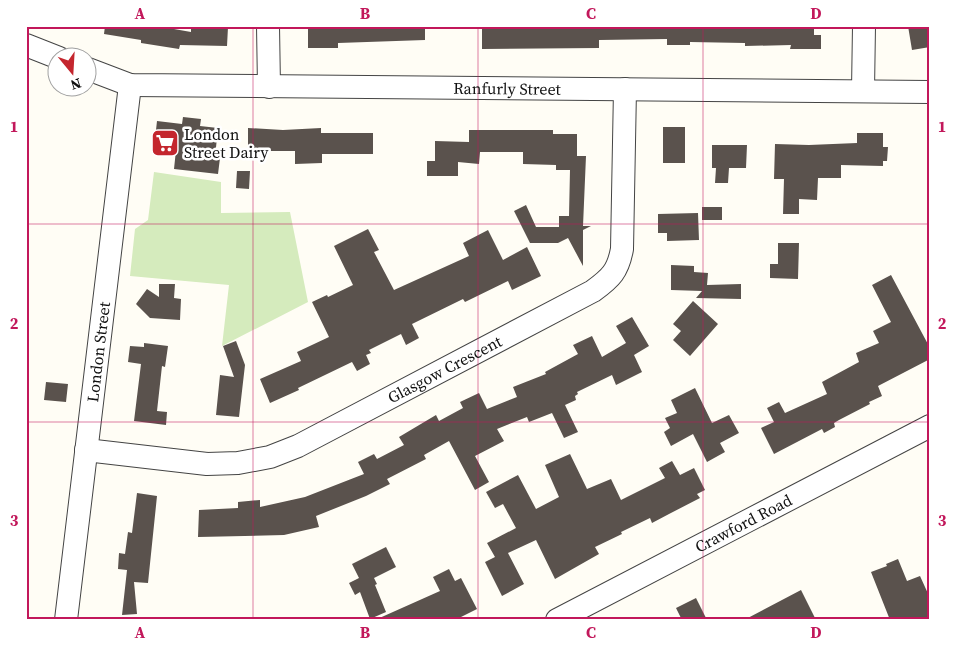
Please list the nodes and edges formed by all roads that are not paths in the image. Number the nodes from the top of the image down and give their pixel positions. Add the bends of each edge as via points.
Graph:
1 (268, 26) edge
2 (864, 26) edge
3 (26, 45) edge
4 (48, 54) edge
5 (98, 73) edge
6 (130, 85) junction
7 (269, 87) junction
8 (625, 89) junction
9 (863, 90) junction
10 (930, 92) edge
11 (930, 426) edge
12 (86, 450) junction
13 (66, 620) edge
14 (557, 620) edge

1 - 7 street
2 - 9 street
3 - 4 street
5 - 6 street, Ranfurly Street
6 - 7 street, Ranfurly Street
6 - 12 street, London Street
7 - 8 street, Ranfurly Street
8 - 9 street, Ranfurly Street
8 - 12 street, Glasgow Crescent via 620,263 608,280 593,291 298,446 270,457 207,464
9 - 10 street, Ranfurly Street
11 - 14 street, Crawford Road
12 - 13 street, London Street

